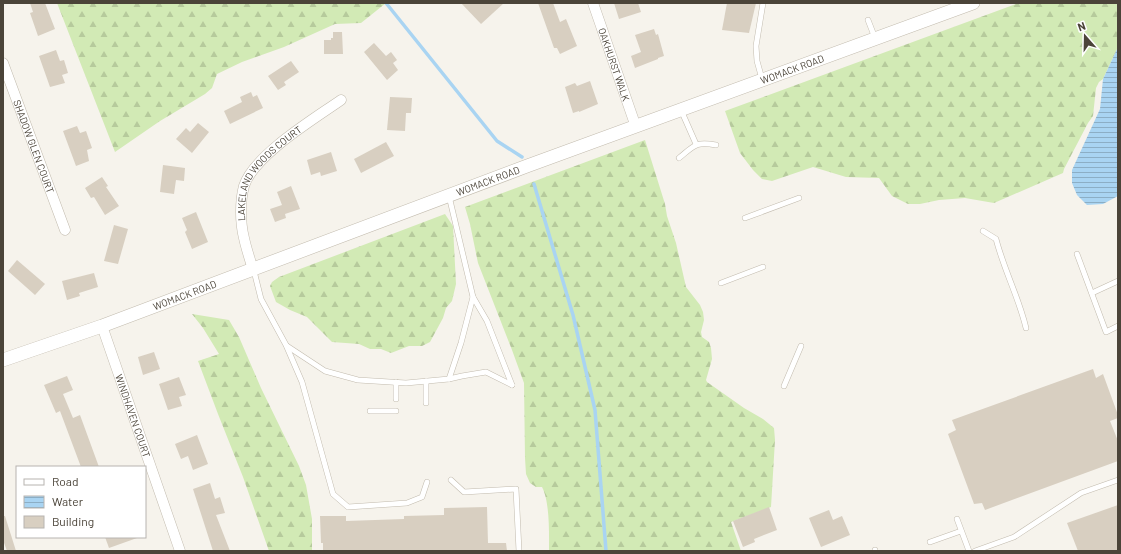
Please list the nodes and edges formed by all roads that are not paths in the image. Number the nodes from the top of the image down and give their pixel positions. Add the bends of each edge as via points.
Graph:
1 (593, 3) edge
2 (764, 3) edge
3 (973, 3) edge
4 (868, 20) dead end
5 (876, 39) junction
6 (3, 63) edge
7 (763, 81) junction
8 (341, 100) dead end
9 (681, 110) junction
10 (636, 126) junction
11 (696, 144) junction
12 (716, 145) dead end
13 (679, 158) dead end
14 (449, 196) junction
15 (799, 198) dead end
16 (745, 218) dead end
17 (65, 230) dead end
18 (983, 231) dead end
19 (1077, 254) dead end
20 (763, 267) dead end
21 (254, 270) junction
22 (1118, 281) edge
23 (721, 283) dead end
24 (1092, 293) junction
25 (473, 296) junction
26 (102, 326) junction
27 (1118, 326) edge
28 (1026, 328) dead end
29 (286, 345) junction
30 (802, 346) dead end
31 (3, 360) edge
32 (449, 379) junction
33 (426, 381) junction
34 (396, 382) junction
35 (784, 386) dead end
36 (396, 399) dead end
37 (426, 403) dead end
38 (370, 411) dead end
39 (396, 411) dead end
40 (451, 480) dead end
41 (1118, 480) edge
42 (427, 482) dead end
43 (957, 519) dead end
44 (961, 531) junction
45 (930, 542) dead end
46 (180, 551) edge
47 (519, 551) edge
48 (969, 551) edge
49 (975, 551) edge

1 - 10 street, OAKHURST WALK
2 - 7 lane via 757,43 757,61
3 - 5 street, WOMACK ROAD
4 - 5 lane
5 - 7 street, WOMACK ROAD
6 - 17 street, SHADOW GLEN COURT
7 - 9 street, WOMACK ROAD
8 - 21 street, LAKELAND WOODS COURT via 273,149 255,166 244,186 242,221
9 - 10 street, WOMACK ROAD
9 - 11 lane
10 - 14 street, WOMACK ROAD
11 - 12 lane
11 - 13 lane
14 - 21 street, WOMACK ROAD
14 - 25 lane
15 - 16 lane
18 - 28 lane via 996,240
19 - 24 lane
20 - 23 lane
21 - 26 street, WOMACK ROAD
21 - 29 lane via 261,299
22 - 24 lane
24 - 27 lane via 1106,332
25 - 32 lane
25 - 32 lane via 487,321 512,385 486,372
26 - 31 street, WOMACK ROAD
26 - 46 street, WINDHAVEN COURT
29 - 34 lane via 324,372 358,380
29 - 42 lane via 302,382 332,494 348,507 407,503 422,497
30 - 35 lane
32 - 33 lane
33 - 34 lane
33 - 37 lane
34 - 36 lane
38 - 39 lane
40 - 47 lane via 464,492 516,489
41 - 49 lane via 1080,493 1014,537
43 - 44 lane
44 - 45 lane
44 - 48 lane

